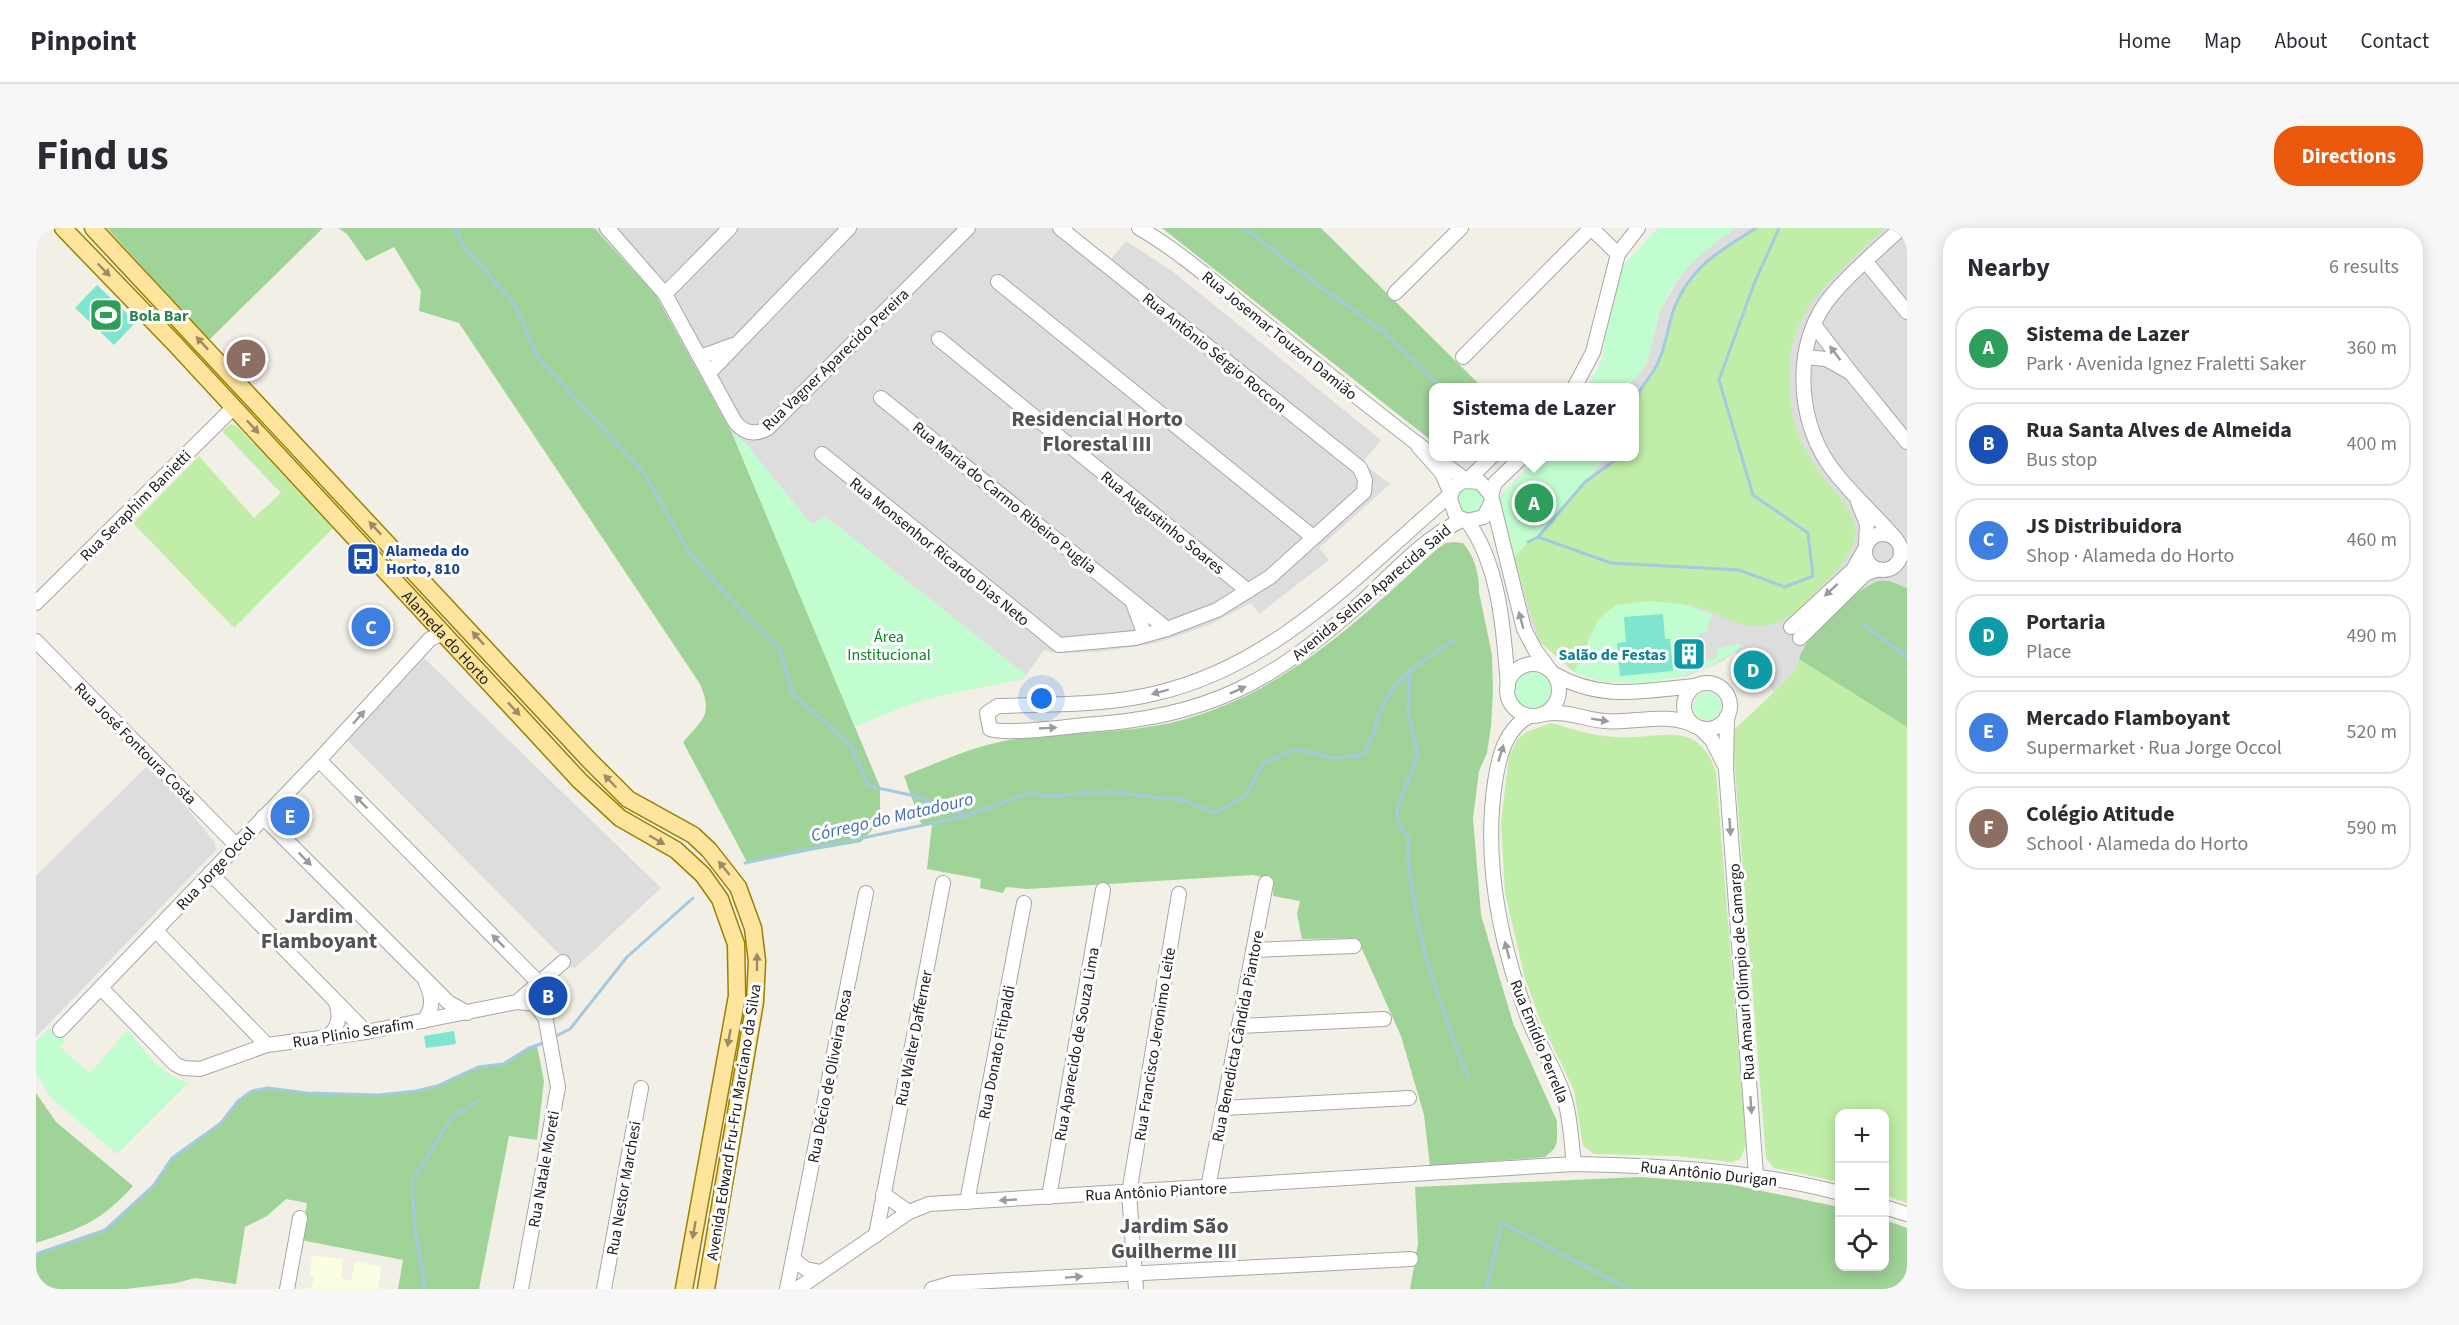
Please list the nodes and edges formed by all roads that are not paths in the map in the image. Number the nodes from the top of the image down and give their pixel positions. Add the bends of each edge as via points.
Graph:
1 (63, 228) edge
2 (93, 228) edge
3 (730, 228) edge
4 (849, 228) edge
5 (969, 228) edge
6 (1060, 228) edge
7 (1139, 228) edge
8 (1461, 228) edge
9 (1591, 228) edge
10 (1638, 228) edge
11 (1901, 228) edge
12 (609, 229) edge
13 (1618, 254) junction
14 (1866, 262) junction
15 (998, 282) dead end
16 (1395, 293) dead end
17 (665, 294) junction
18 (1907, 312) edge
19 (1815, 326) junction
20 (939, 339) dead end
21 (735, 344) junction
22 (700, 357) junction
23 (1463, 357) dead end
24 (1805, 357) junction
25 (708, 373) junction
26 (1851, 373) junction
27 (1576, 383) edge
28 (881, 398) dead end
29 (234, 407) junction
30 (278, 427) junction
31 (1907, 442) edge
32 (1418, 446) junction
33 (822, 454) dead end
34 (1429, 454) edge
35 (1429, 458) edge
36 (1432, 461) edge
37 (1440, 461) edge
38 (1487, 461) edge
39 (1518, 461) edge
40 (1467, 480) junction
41 (1847, 485) junction
42 (1451, 494) junction
43 (1491, 498) junction
44 (1432, 510) junction
45 (1460, 517) junction
46 (1313, 537) junction
47 (1900, 545) edge
48 (1865, 546) junction
49 (1884, 569) junction
50 (1907, 570) edge
51 (1248, 591) junction
52 (1129, 596) junction
53 (36, 603) edge
54 (1167, 629) junction
55 (1145, 635) junction
56 (446, 636) junction
57 (36, 641) edge
58 (1552, 672) junction
59 (1695, 686) junction
60 (1508, 687) junction
61 (1536, 715) junction
62 (1727, 716) junction
63 (1697, 727) junction
64 (319, 760) junction
65 (1726, 769) junction
66 (263, 817) junction
67 (236, 845) junction
68 (210, 873) junction
69 (943, 883) dead end
70 (1266, 883) dead end
71 (738, 887) joint
72 (1103, 890) dead end
73 (866, 893) dead end
74 (1179, 894) dead end
75 (720, 899) joint
76 (1024, 903) dead end
77 (156, 931) junction
78 (1354, 946) dead end
79 (1253, 950) junction
80 (563, 962) dead end
81 (421, 974) junction
82 (539, 983) junction
83 (101, 988) junction
84 (336, 1002) junction
85 (517, 1002) junction
86 (467, 1013) junction
87 (238, 1016) junction
88 (1383, 1019) dead end
89 (423, 1021) junction
90 (546, 1022) junction
91 (1239, 1026) junction
92 (60, 1029) dead end
93 (366, 1032) junction
94 (326, 1038) junction
95 (267, 1045) junction
96 (235, 1056) junction
97 (641, 1088) dead end
98 (1408, 1098) dead end
99 (1223, 1108) junction
100 (1574, 1164) junction
101 (1540, 1166) joint
102 (1756, 1175) junction
103 (1208, 1188) junction
104 (1835, 1192) edge
105 (1129, 1193) junction
106 (883, 1194) junction
107 (1049, 1197) junction
108 (967, 1202) junction
109 (1889, 1209) edge
110 (909, 1212) junction
111 (1907, 1214) edge
112 (300, 1218) dead end
113 (876, 1235) junction
114 (793, 1259) junction
115 (1411, 1259) dead end
116 (821, 1272) junction
117 (1135, 1273) junction
118 (287, 1289) edge
119 (521, 1289) edge
120 (604, 1289) edge
121 (684, 1289) edge
122 (706, 1289) edge
123 (787, 1289) edge
124 (797, 1289) edge
125 (932, 1289) edge
126 (1136, 1289) edge

1 -> 29 main road, Alameda do Horto
30 -> 2 main road, Alameda do Horto
3 - 17 street
4 - 21 street
5 - 25 street, Rua Vagner Aparecido Pereira via 763,431 753,433 740,428
6 - 46 street, Rua Antônio Sérgio Roccon via 1360,468 1364,492
7 - 32 street, Rua Josemar Touzon Damião via 1219,286
8 - 16 street
9 - 13 street
9 - 23 street
10 - 13 street
11 - 14 street
12 - 17 street, Rua Vagner Aparecido Pereira
13 - 27 street via 1593,352
14 - 18 street
14 - 19 street via 1830,297
15 - 46 street
17 - 22 street, Rua Vagner Aparecido Pereira
19 - 24 street
26 -> 19 street
20 - 51 street, Rua Augustinho Soares
21 - 22 street
21 - 25 street
22 - 25 street, Rua Vagner Aparecido Pereira
24 - 26 street via 1826,359
24 - 41 street via 1803,383 1810,426 1828,464
26 - 31 street
28 - 52 street, Rua Maria do Carmo Ribeiro Puglia
29 - 30 main road via 240,403 253,404
29 - 53 street, Rua Seraphim Banietti
29 -> 56 main road, Alameda do Horto
71 -> 30 main road, Alameda do Horto via 693,835 627,799
32 - 34 street, Rua Josemar Touzon Damião
32 - 35 street, Rua Josemar Touzon Damião
33 - 55 street, Rua Monsenhor Ricardo Dias Neto via 1059,645 1089,645
36 - 42 street, Rua Josemar Touzon Damião via 1442,472
37 - 40 street, Rua Josemar Touzon Damião
38 - 40 street
39 - 43 street via 1495,483
40 - 42 street via 1457,484
40 - 43 street via 1480,482
41 - 47 street
41 - 48 street via 1865,517
42 - 44 street, Avenida Selma Aparecida Said
42 - 45 street
43 - 45 street via 1484,517
58 -> 43 street via 1524,629
44 - 45 street, Avenida Selma Aparecida Said via 1443,507
44 -> 45 street, Avenida Selma Aparecida Said via 1305,620 1237,664 1157,693 1124,699 998,706 987,713 988,726 994,731 1112,723 1179,712 1257,682 1324,636
45 - 60 street via 1479,538 1486,555 1503,635
46 - 51 street via 1270,577
47 - 48 street via 1881,533 1872,536
47 - 49 street via 1900,558
48 - 49 street via 1869,564
48 -> 49 street via 1853,570 1795,632 1862,577
49 - 50 street
51 - 54 street via 1217,610
52 - 54 street, Rua Maria do Carmo Ribeiro Puglia
52 - 55 street, Rua Maria do Carmo Ribeiro Puglia
54 - 55 street
64 -> 56 street, Rua Jorge Occol via 430,639
56 -> 75 main road, Alameda do Horto via 606,807 683,856
57 - 67 street, Rua José Fontoura Costa
58 - 59 street via 1572,684 1603,692
58 - 60 street via 1535,664 1524,666 1514,672
58 - 61 street via 1559,684 1557,700 1551,709
59 - 62 street via 1709,683 1723,689 1730,703
59 - 63 street via 1684,705 1686,716
60 - 61 street via 1513,705
61 -> 63 street via 1568,713 1615,722 1674,719
100 -> 61 street, Rua Emídio Perrella via 1564,1095 1535,1035 1514,975 1493,872 1491,821 1500,757 1506,739
62 - 63 street via 1714,728
62 - 65 street, Rua Amauri Olímpio de Camargo
63 - 65 street, Rua Amauri Olímpio de Camargo via 1712,740
64 - 66 street, Rua Jorge Occol
82 -> 64 street
65 -> 102 street, Rua Amauri Olímpio de Camargo
66 - 67 street, Rua Jorge Occol
66 -> 81 street
67 - 68 street, Rua Jorge Occol
68 - 77 street, Rua Jorge Occol
68 - 84 street
69 - 106 street, Rua Walter Dafferner
70 - 79 street, Rua Benedicta Cândida Piantore
122 -> 71 main road, Avenida Edward Fru-Fru Marciano da Silva via 755,1002 756,945
72 - 107 street, Rua Aparecido de Souza Lima
73 - 114 street, Rua Décio de Oliveira Rosa
74 - 105 street, Rua Francisco Jeronimo Leite
75 -> 121 main road, Avenida Edward Fru-Fru Marciano da Silva via 736,944 737,996
76 - 108 street, Rua Donato Fitipaldi
77 - 83 street, Rua Jorge Occol
77 - 87 street
78 - 79 street
79 - 91 street, Rua Benedicta Cândida Piantore
80 - 82 street, Rua Plinio Serafim
81 - 86 street via 453,1006
81 - 89 street via 432,1004
82 - 85 street, Rua Plinio Serafim
82 - 90 street, Rua Natale Moreti
83 - 92 street, Rua Jorge Occol
83 - 96 street, Rua Plinio Serafim via 175,1064 191,1070
84 - 93 street
84 - 94 street via 339,1020
85 - 86 street, Rua Plinio Serafim
85 - 90 street via 535,1004
86 - 89 street, Rua Plinio Serafim
87 - 95 street
87 - 96 street via 247,1034 243,1048
88 - 91 street
89 - 93 street, Rua Plinio Serafim
90 - 119 street, Rua Natale Moreti via 558,1087
91 - 99 street, Rua Benedicta Cândida Piantore
93 - 94 street, Rua Plinio Serafim
94 - 95 street, Rua Plinio Serafim
95 - 96 street, Rua Plinio Serafim
97 - 120 street, Rua Nestor Marchesi
98 - 99 street
99 - 103 street, Rua Benedicta Cândida Piantore
100 - 101 street, Rua Antônio Durigan
100 - 102 street, Rua Antônio Durigan via 1676,1166
101 - 103 street, Rua Antônio Piantore
102 - 104 street, Rua Antônio Durigan
103 - 105 street, Rua Antônio Piantore
105 - 107 street, Rua Antônio Piantore
105 - 117 street, Rua Francisco Jeronimo Leite
106 - 110 street
106 - 113 street, Rua Walter Dafferner
107 -> 108 street, Rua Antônio Piantore
108 - 110 street, Rua Antônio Piantore via 929,1204
109 - 111 street
110 - 113 street, Rua Antônio Piantore
112 - 118 street
113 - 116 street, Rua Antônio Piantore
114 - 116 street via 806,1269
114 - 123 street, Rua Décio de Oliveira Rosa
115 - 117 street
116 - 124 street, Rua Antônio Piantore
125 -> 117 street via 953,1283
117 - 126 street, Rua Francisco Jeronimo Leite

